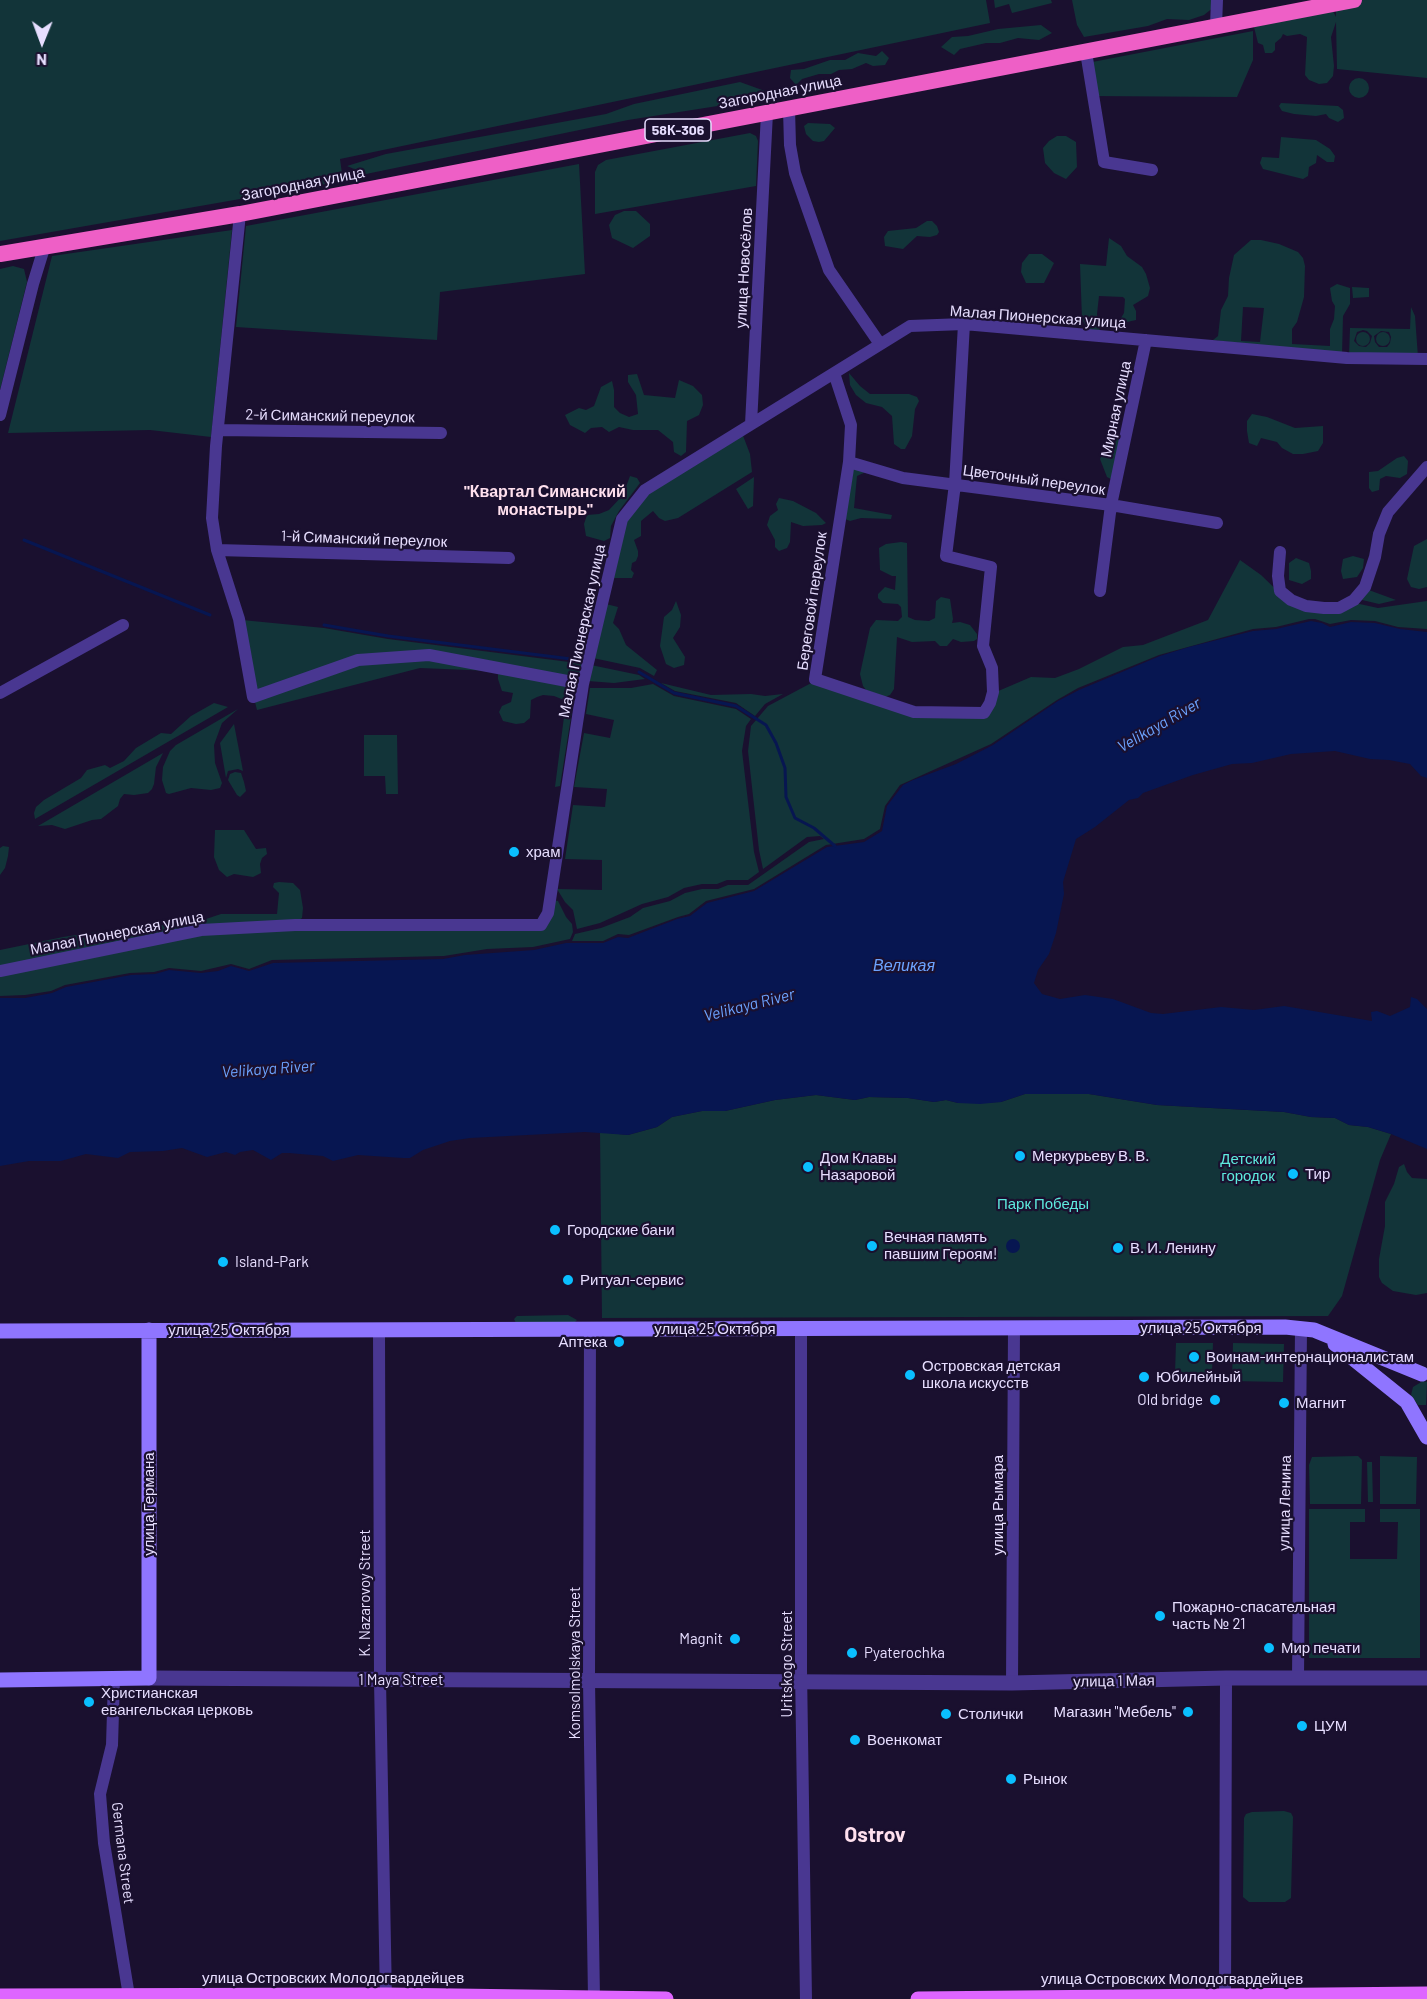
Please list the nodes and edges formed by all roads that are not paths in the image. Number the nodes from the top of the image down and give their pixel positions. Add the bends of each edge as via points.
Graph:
1 (1217, 0) edge
2 (1354, 0) edge
3 (1216, 26) junction
4 (1086, 52) junction
5 (789, 109) junction
6 (767, 113) junction
7 (1152, 170) dead end
8 (240, 214) junction
9 (45, 245) junction
10 (0, 254) edge
11 (964, 324) junction
12 (1146, 340) junction
13 (880, 344) junction
14 (1427, 359) edge
15 (834, 373) junction
16 (0, 415) edge
17 (751, 424) junction
18 (219, 430) junction
19 (441, 433) dead end
20 (849, 462) junction
21 (1427, 467) edge
22 (955, 484) junction
23 (1111, 506) junction
24 (1217, 523) dead end
25 (217, 550) junction
26 (1280, 552) dead end
27 (509, 558) dead end
28 (1100, 591) dead end
29 (123, 625) dead end
30 (582, 684) junction
31 (0, 693) edge
32 (0, 971) edge
33 (1014, 1328) junction
34 (1301, 1328) junction
35 (590, 1329) junction
36 (801, 1329) junction
37 (149, 1330) junction
38 (379, 1330) junction
39 (0, 1331) edge
40 (1321, 1333) junction
41 (1424, 1375) edge
42 (1408, 1405) junction
43 (1427, 1412) edge
44 (1427, 1437) edge
45 (149, 1678) junction
46 (1226, 1678) junction
47 (1298, 1678) junction
48 (1427, 1678) edge
49 (114, 1679) junction
50 (0, 1680) edge
51 (380, 1680) junction
52 (589, 1681) junction
53 (801, 1682) junction
54 (1012, 1683) junction
55 (1427, 1994) edge
56 (0, 1996) edge
57 (129, 1996) junction
58 (260, 1997) edge
59 (386, 1997) edge
60 (1226, 1997) junction
61 (594, 1998) edge
62 (666, 1999) edge
63 (807, 1999) edge
64 (918, 1999) edge
65 (934, 1999) edge

1 - 3 street
2 - 3 highway, Загородная улица / 58К-306
3 - 4 highway, Загородная улица / 58К-306
4 - 5 highway, Загородная улица / 58К-306
4 - 7 street via 1104,162
5 - 6 highway, Загородная улица / 58К-306
5 - 13 street via 795,173 829,270
6 - 8 highway, Загородная улица / 58К-306
6 - 17 street, улица Новосёлов
8 - 9 highway, Загородная улица / 58К-306
8 - 18 street
9 - 10 highway, Загородная улица / 58К-306
9 - 16 street
11 - 12 street, Малая Пионерская улица
11 - 13 street, Малая Пионерская улица via 910,326
11 - 22 street
12 - 14 street, Малая Пионерская улица via 1347,358
12 - 23 street, Мирная улица
13 - 15 street, Малая Пионерская улица
15 - 17 street, Малая Пионерская улица
15 - 20 street, Береговой переулок via 851,425
17 - 30 street, Малая Пионерская улица via 645,490 622,519
18 - 19 street, 2-й Симанский переулок
18 - 25 street via 212,518
20 - 22 street, Цветочный переулок via 903,478
20 - 22 street, Береговой переулок via 815,679 914,712 984,713 993,692 992,668 983,646 991,567 946,555
21 - 26 street via 1388,512 1365,587 1354,600 1339,608 1306,606 1291,600 1280,591
22 - 23 street, Цветочный переулок
23 - 24 street, Цветочный переулок
23 - 28 street, Мирная улица
25 - 27 street, 1-й Симанский переулок
25 - 30 street via 239,619 253,697 358,660 429,655
29 - 31 street
30 - 32 street, Малая Пионерская улица via 548,913 541,925 295,925 201,930
33 - 34 main road, улица 25 Октября
33 - 36 main road, улица 25 Октября
33 - 54 street, улица Рымара
34 - 40 main road, улица 25 Октября
34 - 47 street, улица Ленина
35 - 36 main road, улица 25 Октября
35 - 38 main road, улица 25 Октября
35 - 52 street, Komsolmolskaya Street
36 - 53 street, Uritskogo Street
37 - 38 main road, улица 25 Октября
37 - 39 main road, улица 25 Октября
37 - 45 main road, улица Германа
38 - 51 street, K. Nazarovoy Street
40 - 41 main road, улица 25 Октября
40 - 42 main road
41 - 42 main road via 1410,1379 1407,1384 1404,1390
42 - 43 main road
42 - 44 main road
45 - 49 main road, 1 Maya Street
45 - 51 street, 1 Maya Street
46 - 47 street, улица 1 Мая
46 - 54 street, улица 1 Мая
46 - 60 street
47 - 48 street, улица 1 Мая
49 - 50 main road, 1 Maya Street
49 - 57 street, Germana Street via 112,1745 100,1794 104,1843
51 - 52 street, 1 Maya Street
51 - 59 street, K. Nazarovoy Street
52 - 53 street, 1 Maya Street
52 - 61 street, Komsolmolskaya Street
53 - 54 street, улица 1 Мая
53 - 63 street, Uritskogo Street
55 - 60 main road, улица Островских Молодогвардейцев
56 - 57 main road, улица Островских Молодогвардейцев
57 - 58 main road, улица Островских Молодогвардейцев
58 - 59 main road, улица Островских Молодогвардейцев
59 - 61 main road, улица Островских Молодогвардейцев
60 - 65 main road, улица Островских Молодогвардейцев
61 - 62 main road, улица Островских Молодогвардейцев
64 - 65 main road, улица Островских Молодогвардейцев

